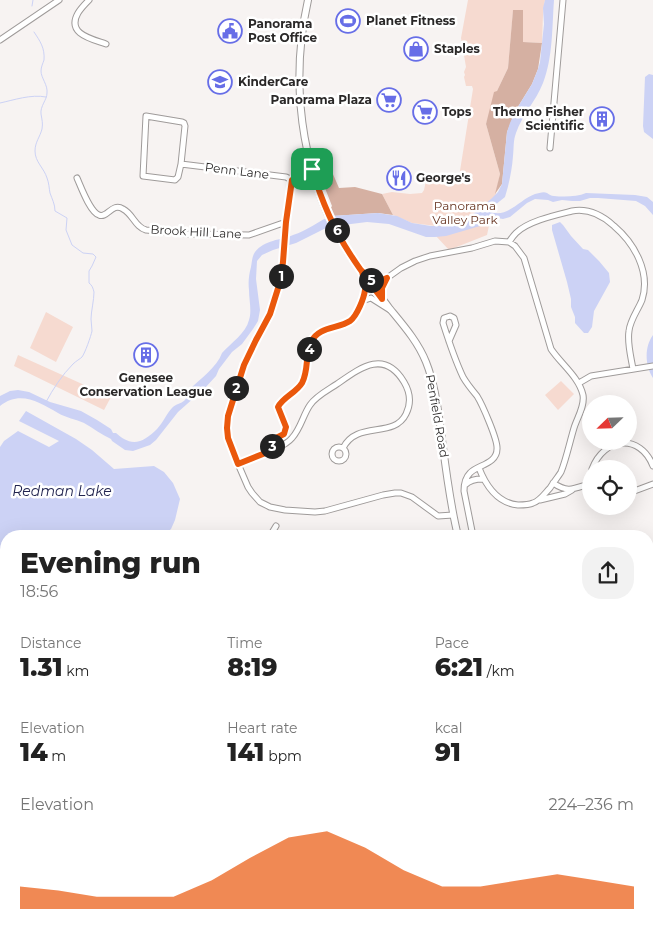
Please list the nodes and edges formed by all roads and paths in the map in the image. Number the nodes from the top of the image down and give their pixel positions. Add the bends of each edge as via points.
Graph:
1 (59, 0) edge
2 (89, 0) edge
3 (308, 0) edge
4 (563, 0) edge
5 (0, 40) edge
6 (106, 44) dead end
7 (550, 148) dead end
8 (181, 164) junction
9 (312, 169) junction
10 (78, 178) dead end
11 (292, 180) junction
12 (286, 222) junction
13 (509, 242) junction
14 (362, 271) junction
15 (387, 278) junction
16 (368, 279) junction
17 (382, 299) junction
18 (362, 301) junction
19 (392, 311) junction
20 (449, 341) dead end
21 (653, 366) edge
22 (633, 369) junction
23 (579, 383) junction
24 (343, 448) dead end
25 (273, 450) junction
26 (596, 460) edge
27 (238, 464) junction
28 (653, 466) edge
29 (479, 468) junction
30 (483, 478) junction
31 (553, 484) junction
32 (653, 484) edge
33 (464, 485) junction
34 (582, 487) edge
35 (573, 489) junction
36 (637, 490) edge
37 (537, 501) junction
38 (453, 515) junction
39 (276, 526) dead end
40 (274, 530) edge
41 (457, 530) edge
42 (471, 530) edge

1 - 5 street
2 - 6 street via 76,16 76,28 86,37
3 - 9 main road, Penfield Road via 301,41 300,94
4 - 7 street
8 - 8 street via 184,123 146,116 143,176 175,180
8 - 11 street, Penn Lane
9 - 11 street
9 - 14 main road, Penfield Road via 340,237
10 - 12 street, Brook Hill Lane via 95,213 103,216 114,208 124,209 146,230 249,235
11 - 12 street
12 - 27 street via 280,282 270,314 244,365 228,416 228,438
13 - 15 street via 430,256 401,268
13 - 22 street via 516,233 553,215 585,210 602,216 620,232 637,254 644,277 642,300 628,337
13 - 23 street via 527,265 551,349
14 - 16 main road, Penfield Road
14 - 18 street via 365,290
15 - 16 street via 380,282
15 - 17 street via 382,288
16 - 17 main road, Penfield Road
17 - 19 main road, Penfield Road
18 - 19 street via 370,298
18 - 25 street via 350,321 318,333 311,342 303,381 278,407 286,427 284,434 270,441
19 - 38 main road, Penfield Road via 419,347 431,375
20 - 29 street via 497,444 498,450 493,459
21 - 22 street
22 - 23 street via 591,376
23 - 31 street via 582,406 562,469
24 - 25 street via 355,435 394,426 404,418 410,406 409,391 389,366 372,364 363,367 317,398 310,404 292,438
25 - 27 street
26 - 28 street via 607,448 620,443 632,444 648,456
27 - 38 street via 252,493 270,507 325,511 389,493 401,493 438,516
29 - 30 street
29 - 33 street via 470,473
30 - 33 street
30 - 37 street via 490,490 505,502 521,505
31 - 35 street via 562,489
31 - 37 street
32 - 36 street
33 - 42 street
34 - 35 street
35 - 37 street
38 - 41 main road, Penfield Road
39 - 40 street

